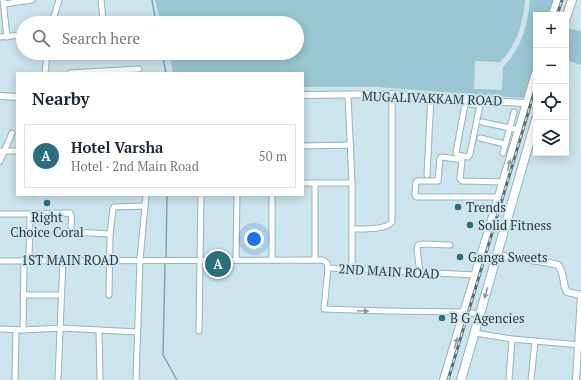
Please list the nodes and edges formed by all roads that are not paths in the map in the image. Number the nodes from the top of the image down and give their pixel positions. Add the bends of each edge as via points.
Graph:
1 (32, 0) edge
2 (59, 0) edge
3 (101, 0) edge
4 (558, 0) edge
5 (572, 0) edge
6 (3, 2) edge
7 (555, 12) edge
8 (568, 12) edge
9 (54, 16) edge
10 (103, 16) edge
11 (16, 36) edge
12 (7, 37) junction
13 (0, 38) edge
14 (46, 60) edge
15 (139, 69) dead end
16 (45, 72) edge
17 (87, 72) edge
18 (533, 83) edge
19 (392, 94) junction
20 (304, 95) edge
21 (348, 95) junction
22 (0, 96) edge
23 (431, 96) junction
24 (16, 97) edge
25 (466, 101) junction
26 (481, 102) junction
27 (527, 103) junction
28 (533, 104) edge
29 (514, 112) dead end
30 (536, 120) edge
31 (482, 122) dead end
32 (509, 128) junction
33 (519, 130) junction
34 (12, 133) dead end
35 (480, 138) dead end
36 (505, 144) junction
37 (351, 145) junction
38 (304, 146) edge
39 (2, 151) edge
40 (16, 151) edge
41 (503, 153) dead end
42 (0, 161) edge
43 (427, 175) dead end
44 (504, 182) junction
45 (304, 183) edge
46 (315, 183) junction
47 (352, 183) junction
48 (146, 196) edge
49 (201, 196) edge
50 (237, 196) edge
51 (272, 196) edge
52 (499, 197) junction
53 (145, 206) junction
54 (0, 214) edge
55 (30, 214) junction
56 (490, 228) junction
57 (352, 229) junction
58 (504, 232) junction
59 (110, 234) junction
60 (450, 245) dead end
61 (497, 256) junction
62 (30, 260) junction
63 (63, 260) junction
64 (110, 260) junction
65 (140, 260) junction
66 (199, 260) junction
67 (236, 260) junction
68 (272, 260) junction
69 (316, 260) junction
70 (0, 261) edge
71 (24, 261) junction
72 (328, 268) junction
73 (352, 269) junction
74 (420, 273) junction
75 (476, 275) junction
76 (581, 292) edge
77 (23, 295) junction
78 (62, 295) junction
79 (109, 295) dead end
80 (581, 295) edge
81 (465, 312) junction
82 (480, 314) junction
83 (61, 328) junction
84 (0, 329) edge
85 (16, 330) junction
86 (23, 330) junction
87 (99, 330) junction
88 (199, 331) dead end
89 (138, 332) junction
90 (474, 333) junction
91 (512, 339) junction
92 (535, 341) junction
93 (579, 345) edge
94 (58, 378) dead end
95 (15, 380) edge
96 (100, 380) edge
97 (136, 380) edge
98 (444, 380) edge
99 (461, 380) edge
100 (509, 380) edge
101 (531, 380) edge
102 (576, 380) edge

1 - 6 street
2 - 9 street
3 - 10 street
4 - 7 main road
5 - 8 main road
6 - 12 street
11 - 12 street
12 - 13 street
14 - 16 street
15 - 17 street
18 - 27 main road
19 - 21 street, MUGALIVAKKAM ROAD
19 - 23 street, MUGALIVAKKAM ROAD
19 - 57 street via 392,222 384,227
20 - 21 street, MUGALIVAKKAM ROAD
21 - 37 street
22 - 24 street
23 - 25 street, MUGALIVAKKAM ROAD
23 - 43 street
25 - 26 street, MUGALIVAKKAM ROAD
25 - 26 street via 456,152 457,155 468,157
26 - 27 street, MUGALIVAKKAM ROAD
27 - 28 street, MUGALIVAKKAM ROAD
27 - 33 main road
29 - 32 street
30 - 58 main road
31 - 32 street
32 - 33 street
32 - 36 street
44 -> 33 main road
34 - 39 street
35 - 36 street
36 - 41 street
37 - 38 street
37 - 47 street
39 - 40 street
39 - 42 street
44 - 52 main road
44 - 52 street via 462,181 462,159 442,157 438,181 416,182 416,197
45 - 46 street
46 - 47 street
46 - 69 street
47 - 57 street
48 - 53 street
49 - 66 street
50 - 67 street
51 - 68 street
52 - 56 main road
53 - 59 street via 114,207
53 - 65 street
54 - 55 street
55 - 59 street via 68,212 72,216 72,232
55 - 62 street
56 - 58 main road
56 - 75 main road
57 - 73 street
58 - 61 main road
59 - 64 street
60 - 74 street via 418,245
61 - 80 street via 558,265 567,292
61 -> 82 main road
62 - 63 street, 1ST MAIN ROAD
62 - 71 street, 1ST MAIN ROAD
63 - 64 street, 1ST MAIN ROAD
63 - 78 street
64 - 65 street, 1ST MAIN ROAD
64 - 79 street
65 - 66 street
65 - 89 street
66 - 67 street
66 - 88 street
67 - 68 street
68 - 69 street
69 - 72 street, 2ND MAIN ROAD via 325,261
70 - 71 street, 1ST MAIN ROAD
71 - 77 street
72 - 73 street, 2ND MAIN ROAD
72 -> 81 street via 324,309
73 - 74 street, 2ND MAIN ROAD
74 - 75 street, 2ND MAIN ROAD
75 - 81 main road
76 - 80 street
77 - 78 street
77 - 86 street
78 - 83 street
80 - 93 street
81 - 82 street
98 -> 81 main road
82 - 90 main road
83 - 86 street
83 - 87 street
83 - 94 street
84 - 85 street
85 - 86 street
85 - 95 street
87 - 89 street
87 - 96 street
89 - 97 street
90 - 91 street
90 - 99 main road
91 - 92 street
91 - 100 street
92 - 93 street
92 - 101 street
93 - 102 street

